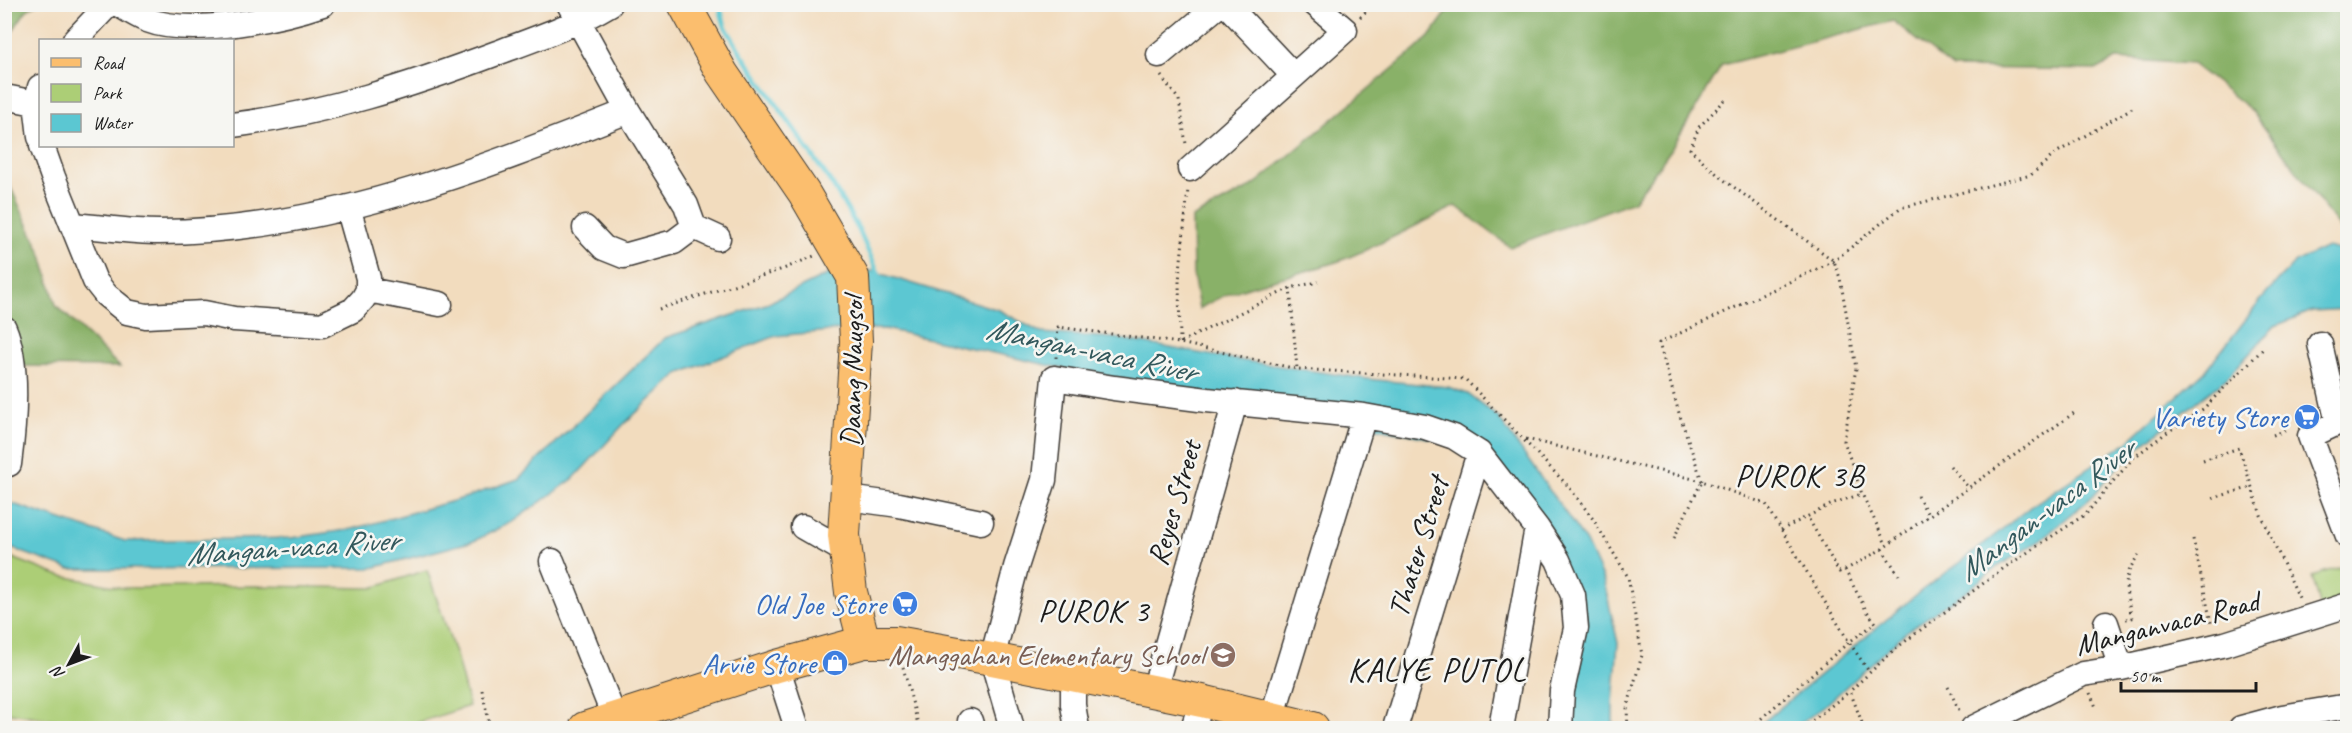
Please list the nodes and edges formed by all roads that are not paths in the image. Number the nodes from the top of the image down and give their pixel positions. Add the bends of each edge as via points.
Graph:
1 (109, 4) edge
2 (118, 4) edge
3 (323, 4) edge
4 (610, 4) edge
5 (684, 4) edge
6 (1220, 4) edge
7 (1226, 4) edge
8 (1315, 4) edge
9 (574, 14) edge
10 (76, 39) edge
11 (1159, 55) road end
12 (1293, 75) junction
13 (10, 98) dead end
14 (39, 98) edge
15 (628, 111) junction
16 (234, 125) edge
17 (42, 147) edge
18 (1190, 169) road end
19 (348, 207) junction
20 (73, 225) junction
21 (694, 227) junction
22 (585, 228) dead end
23 (718, 238) dead end
24 (368, 290) junction
25 (440, 304) dead end
26 (4, 328) edge
27 (2320, 344) dead end
28 (1235, 402) junction
29 (1364, 416) junction
30 (2343, 421) edge
31 (1479, 453) junction
32 (9, 464) dead end
33 (848, 498) junction
34 (981, 522) dead end
35 (803, 527) dead end
36 (1537, 528) junction
37 (2348, 536) edge
38 (845, 551) junction
39 (552, 561) dead end
40 (2348, 605) edge
41 (2106, 623) dead end
42 (864, 642) junction
43 (992, 659) junction
44 (777, 666) junction
45 (2121, 668) junction
46 (1073, 675) junction
47 (1154, 691) junction
48 (2348, 706) edge
49 (1197, 715) edge
50 (1272, 718) junction
51 (1968, 722) edge
52 (593, 726) edge
53 (1312, 728) edge
54 (797, 729) edge
55 (1012, 729) edge
56 (1077, 729) edge
57 (1395, 729) edge
58 (1501, 729) edge
59 (1560, 729) edge
60 (2241, 729) edge

1 - 10 street
2 - 3 street via 148,20 177,27 221,25
4 - 9 street
5 - 33 main road, Daang Naugsol via 722,74 804,193 853,277 856,341
6 - 11 street
7 - 12 street
8 - 12 street via 1345,30
9 - 15 street
9 - 16 street via 464,66 275,120
12 - 18 street
13 - 14 street
15 - 19 street via 438,181
15 - 21 street via 686,205
17 - 20 street
19 - 20 street via 187,231
19 - 24 street
20 - 24 street via 95,281 127,312 146,316 204,313 322,325 353,310
21 - 22 street via 674,242 624,256 604,248
21 - 23 street
24 - 25 street
26 - 32 street via 10,342 14,401
27 - 30 street
28 - 29 street
28 - 43 street via 1054,378 1044,480
28 - 47 street, Reyes Street
29 - 31 street via 1425,427 1454,437
29 - 50 street
30 - 37 street via 2310,436
31 - 36 street
31 - 57 street, Thater Street
33 - 34 street
33 - 38 main road, Daang Naugsol
35 - 38 street
36 - 58 street
36 - 59 street via 1558,560 1573,595 1576,628 1562,691
38 - 42 main road, Daang Naugsol via 850,592
39 - 52 street
40 - 45 street, Manganvaca Road via 2226,644
41 - 45 street
42 - 43 main road via 896,642
42 - 44 main road
43 - 46 main road
43 - 55 street
44 - 52 main road
44 - 54 street
45 - 51 street, Manganvaca Road via 2083,674
46 - 47 main road
46 - 56 street
47 - 49 main road
48 - 60 street via 2282,717
49 - 50 main road
50 - 53 main road

